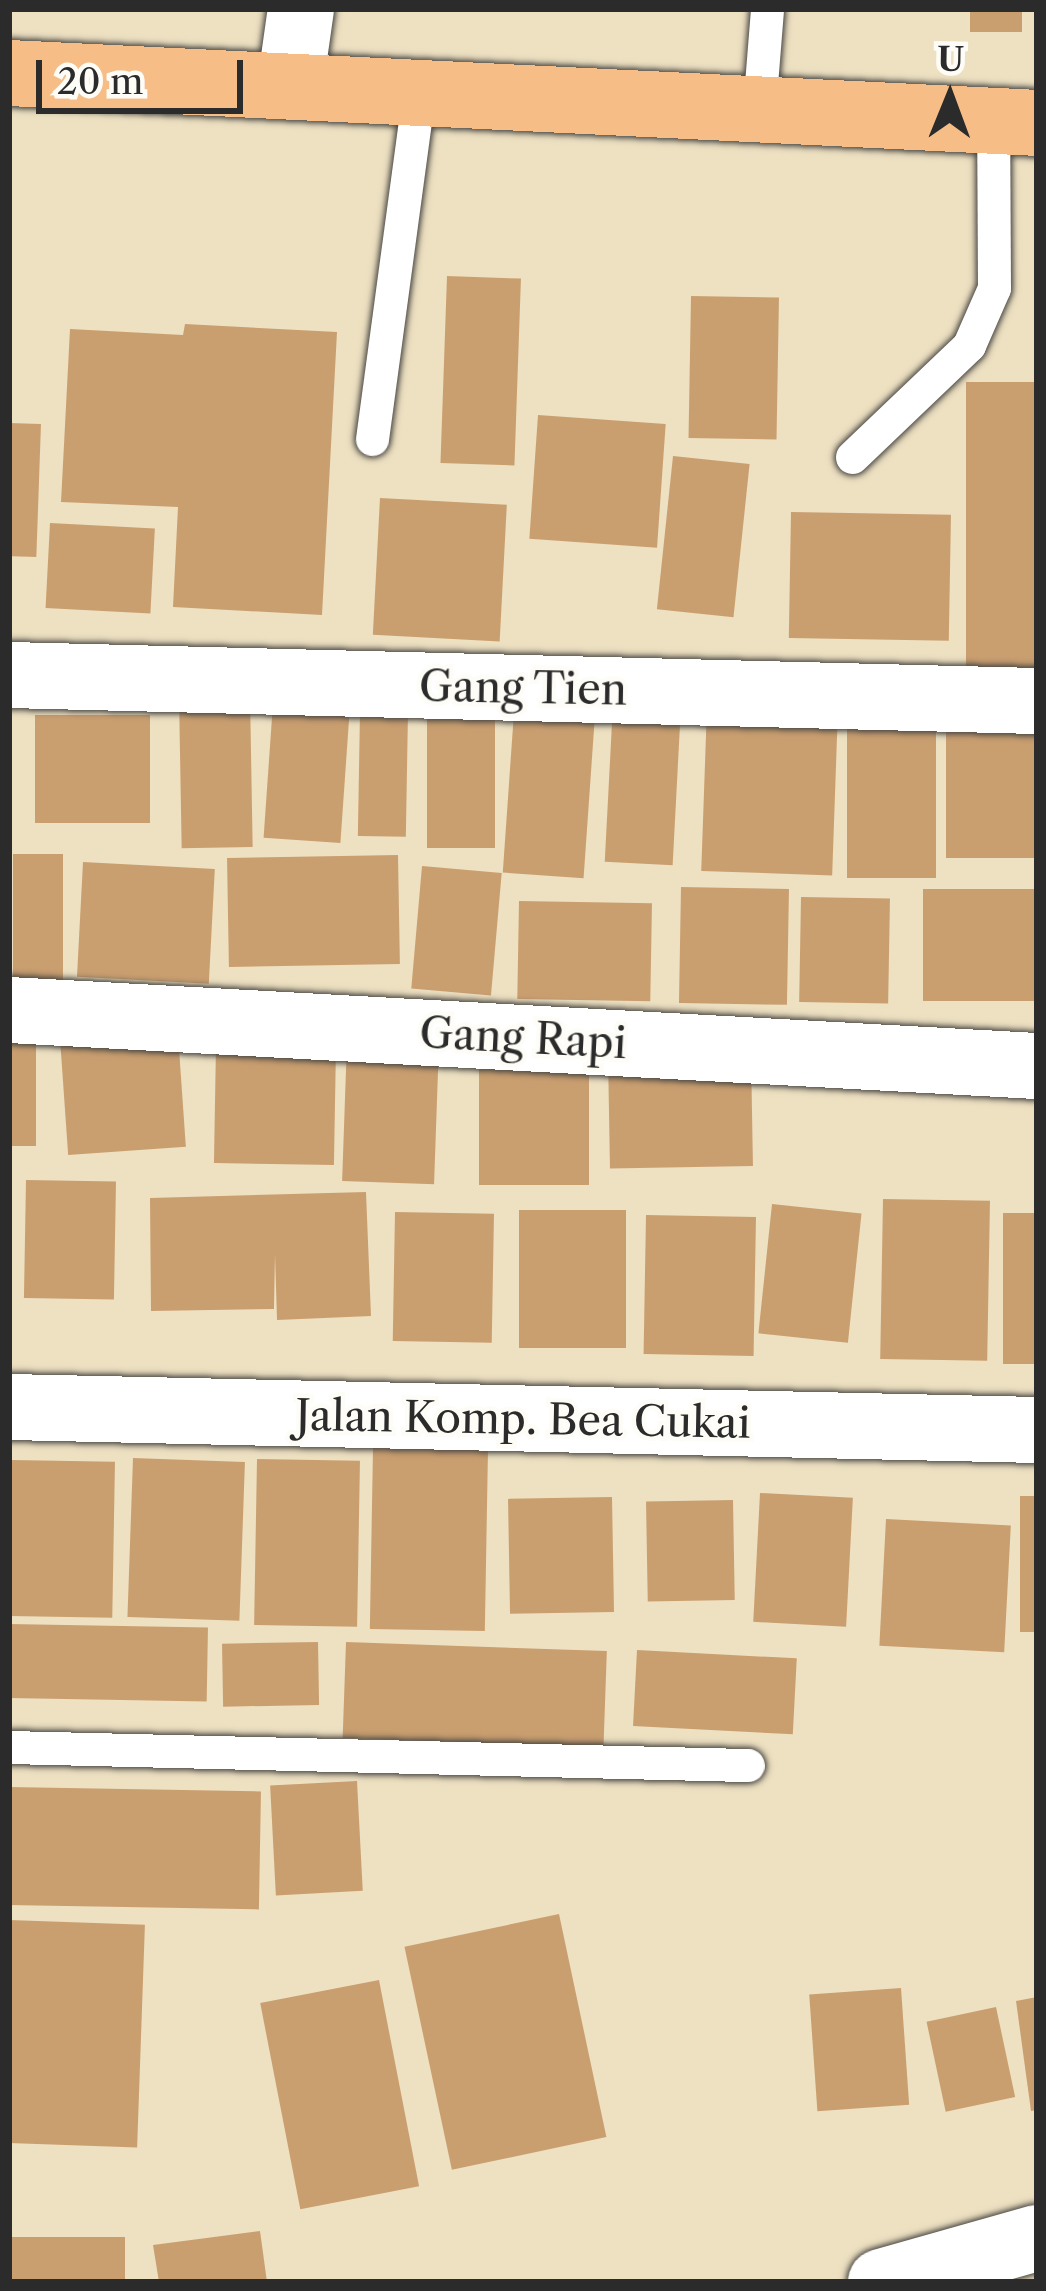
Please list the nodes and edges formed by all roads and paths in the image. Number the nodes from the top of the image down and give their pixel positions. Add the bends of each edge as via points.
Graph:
1 (301, 9) edge
2 (767, 9) edge
3 (9, 73) edge
4 (290, 86) junction
5 (419, 93) junction
6 (759, 109) junction
7 (1015, 121) edge
8 (372, 439) dead end
9 (852, 457) dead end
10 (9, 675) edge
11 (1037, 701) edge
12 (9, 1010) edge
13 (1037, 1066) edge
14 (9, 1407) edge
15 (1037, 1430) edge
16 (9, 1747) edge
17 (748, 1765) dead end
18 (1037, 2238) edge
19 (909, 2278) edge

1 - 4 street
2 - 6 lane
3 - 4 highway
4 - 5 highway
5 - 6 highway
5 - 8 lane
6 - 7 highway
7 - 9 lane via 994,288 969,345
10 - 11 street, Gang Tien
12 - 13 street, Gang Rapi
14 - 15 street, Jalan Komp. Bea Cukai
16 - 17 lane
18 - 19 street

